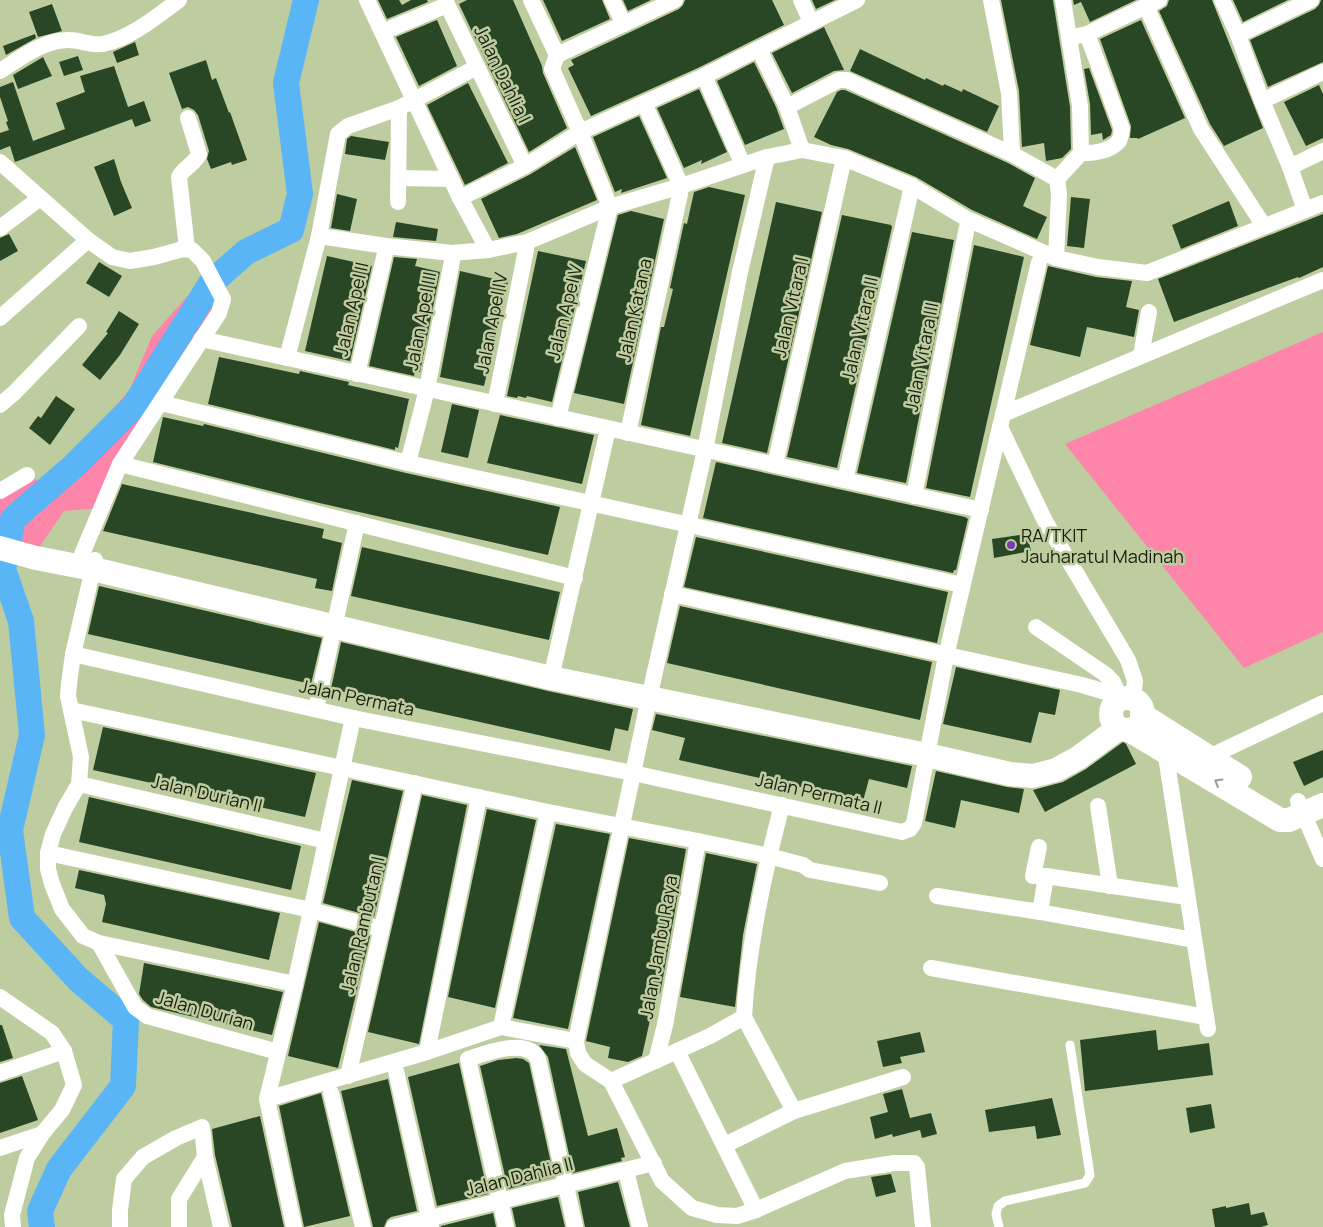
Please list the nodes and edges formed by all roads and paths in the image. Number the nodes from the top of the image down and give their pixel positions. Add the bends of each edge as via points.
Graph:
1 (179, 0) edge
2 (367, 0) edge
3 (531, 0) edge
4 (612, 0) edge
5 (675, 0) edge
6 (801, 0) edge
7 (857, 0) edge
8 (991, 0) edge
9 (1063, 0) edge
10 (1222, 0) edge
11 (1311, 0) edge
12 (446, 2) edge
13 (1153, 3) edge
14 (811, 22) junction
15 (624, 24) junction
16 (382, 32) junction
17 (1087, 34) junction
18 (1238, 35) junction
19 (1070, 38) junction
20 (759, 49) junction
21 (557, 55) junction
22 (477, 67) junction
23 (0, 71) edge
24 (1323, 72) edge
25 (704, 76) junction
26 (414, 100) junction
27 (1262, 101) junction
28 (644, 103) junction
29 (787, 106) junction
30 (399, 108) junction
31 (188, 118) dead end
32 (580, 132) junction
33 (802, 150) junction
34 (1323, 151) edge
35 (1081, 153) junction
36 (1012, 154) junction
37 (767, 157) junction
38 (844, 158) junction
39 (0, 162) edge
40 (743, 165) junction
41 (525, 166) junction
42 (1290, 167) junction
43 (399, 178) junction
44 (451, 179) junction
45 (1057, 179) junction
46 (912, 186) junction
47 (680, 190) junction
48 (40, 198) junction
49 (460, 198) junction
50 (398, 202) dead end
51 (1323, 203) edge
52 (1305, 210) junction
53 (610, 211) junction
54 (1264, 226) junction
55 (967, 227) dead end
56 (0, 228) edge
57 (319, 236) junction
58 (88, 240) junction
59 (187, 249) junction
60 (488, 250) junction
61 (526, 250) dead end
62 (385, 253) dead end
63 (1056, 258) junction
64 (452, 261) dead end
65 (1039, 262) dead end
66 (1323, 280) edge
67 (1149, 312) dead end
68 (0, 318) edge
69 (79, 326) dead end
70 (201, 339) junction
71 (1141, 355) junction
72 (287, 358) junction
73 (357, 374) junction
74 (427, 389) junction
75 (161, 403) junction
76 (495, 404) junction
77 (0, 405) edge
78 (558, 418) junction
79 (1001, 420) junction
80 (608, 429) junction
81 (628, 433) junction
82 (706, 450) junction
83 (408, 463) junction
84 (120, 464) junction
85 (775, 465) junction
86 (27, 475) dead end
87 (845, 480) junction
88 (0, 491) edge
89 (914, 496) junction
90 (592, 504) junction
91 (981, 510) junction
92 (357, 523) junction
93 (688, 525) junction
94 (0, 538) edge
95 (0, 548) edge
96 (37, 554) junction
97 (86, 563) junction
98 (575, 578) junction
99 (962, 585) junction
100 (672, 594) junction
101 (336, 622) junction
102 (1036, 626) dead end
103 (73, 654) junction
104 (946, 656) junction
105 (552, 673) junction
106 (650, 693) junction
107 (1323, 703) edge
108 (316, 709) junction
109 (72, 710) junction
110 (1125, 712) junction
111 (353, 718) junction
112 (928, 749) junction
113 (1165, 750) junction
114 (1209, 757) junction
115 (342, 767) junction
116 (633, 773) junction
117 (415, 783) junction
118 (79, 784) junction
119 (1323, 789) edge
120 (479, 797) junction
121 (782, 805) junction
122 (1098, 806) dead end
123 (1309, 807) edge
124 (548, 812) junction
125 (622, 825) junction
126 (326, 841) junction
127 (698, 841) junction
128 (1039, 848) dead end
129 (48, 853) junction
130 (769, 856) junction
131 (1323, 859) edge
132 (1046, 876) junction
133 (880, 883) dead end
134 (1110, 886) junction
135 (937, 896) dead end
136 (1187, 897) junction
137 (311, 910) junction
138 (1040, 912) junction
139 (381, 929) junction
140 (1194, 940) junction
141 (99, 943) junction
142 (931, 968) dead end
143 (295, 984) junction
144 (0, 998) edge
145 (744, 1017) junction
146 (501, 1028) junction
147 (576, 1041) junction
148 (1070, 1045) dead end
149 (64, 1051) junction
150 (677, 1051) junction
151 (278, 1052) junction
152 (427, 1052) junction
153 (656, 1061) junction
154 (396, 1071) dead end
155 (0, 1073) edge
156 (348, 1076) junction
157 (903, 1077) dead end
158 (611, 1081) junction
159 (331, 1093) dead end
160 (267, 1100) junction
161 (794, 1110) junction
162 (42, 1134) junction
163 (725, 1145) junction
164 (0, 1148) edge
165 (205, 1157) junction
166 (654, 1164) junction
167 (626, 1171) junction
168 (564, 1186) junction
169 (500, 1200) junction
170 (756, 1210) junction
171 (9, 1220) edge
172 (430, 1223) edge
173 (120, 1227) edge
174 (179, 1227) edge
175 (221, 1227) edge
176 (294, 1227) edge
177 (363, 1227) edge
178 (394, 1227) edge
179 (506, 1227) edge
180 (574, 1227) edge
181 (640, 1227) edge
182 (923, 1227) edge
183 (999, 1227) edge

1 - 23 street via 150,22 113,41 99,44 68,40 51,42
2 - 16 street
3 - 21 street
4 - 15 street
5 - 15 street
6 - 14 street
7 - 14 street
8 - 36 street via 1009,94
9 - 19 street
10 - 18 street
11 - 18 street
12 - 16 street
12 - 22 street, Jalan Dahlia I
13 - 17 street
13 - 54 street via 1201,129
14 - 20 street
15 - 21 street
16 - 26 street
17 - 19 street
17 - 35 street via 1122,129 1120,140 1110,147 1091,154
18 - 27 street
19 - 35 street via 1080,106
20 - 25 street
20 - 29 street
21 - 32 street via 552,69
22 - 26 street
22 - 41 street, Jalan Dahlia I
24 - 27 street
25 - 28 street
25 - 40 street
26 - 30 street
26 - 44 street
27 - 42 street
28 - 32 street
28 - 47 street
29 - 33 street
29 - 36 street via 839,80 847,80
30 - 43 street
30 - 57 street via 348,126 338,134
31 - 59 street via 199,154 179,177
32 - 41 street
32 - 53 street
33 - 37 street
33 - 38 street
34 - 42 street
35 - 45 street
36 - 45 street
37 - 40 street
37 - 82 street via 740,272
38 - 46 street
38 - 85 street, Jalan Vitara I
39 - 48 street
40 - 47 street
41 - 49 street
42 - 52 street
43 - 44 street
43 - 50 street
44 - 49 street
45 - 63 street
46 - 63 street via 967,219
46 - 87 street, Jalan Vitara II
47 - 53 street
47 - 81 street, Jalan Katana
48 - 56 street
48 - 58 street
49 - 60 street
51 - 52 street
52 - 54 street
53 - 60 street via 527,242
53 - 78 street, Jalan Apel V
54 - 63 street via 1147,273
55 - 89 street, Jalan Vitara III
57 - 60 street via 452,253
57 - 72 street
58 - 59 street via 112,257 130,261
58 - 68 street
59 - 70 street via 197,253 203,261 223,299 222,308
61 - 76 street, Jalan Apel IV
62 - 73 street, Jalan Apel II
64 - 74 street, Jalan Apel III
65 - 79 street, Jalan Permata II
66 - 71 street
67 - 71 street
69 - 77 street
70 - 72 street
70 - 75 street
71 - 79 street
72 - 73 street
73 - 74 street
74 - 76 street
74 - 83 street, Jalan Apel III
75 - 83 street
75 - 84 street
76 - 78 street
78 - 80 street
79 - 91 street, Jalan Permata II
79 - 110 street via 1045,521 1128,660 1135,681
80 - 81 street
80 - 90 street
81 - 82 street
82 - 85 street
82 - 93 street
83 - 90 street
84 - 92 street
84 - 97 street
85 - 87 street
86 - 88 street
87 - 89 street
89 - 91 street
90 - 93 street
90 - 98 street
91 - 99 street, Jalan Permata II
92 - 98 street
92 - 101 street
93 - 99 street
93 - 100 street
94 - 96 street
95 - 96 street
96 - 97 street
97 - 101 street
97 - 103 street
98 - 105 street
99 - 104 street, Jalan Permata II
100 - 104 street
100 - 106 street
101 - 105 street
101 - 108 street
102 - 110 street via 1105,674 1113,682
103 - 108 street, Jalan Permata
103 - 109 street via 68,684
104 - 110 street via 1082,686
104 - 112 street, Jalan Permata II
105 - 106 street
106 - 112 street
106 - 116 street
107 - 114 street
108 - 111 street, Jalan Permata
109 - 115 street
109 - 118 street via 81,758
110 - 112 street via 1075,750 1033,767
110 - 113 street
110 - 114 street
111 - 115 street
111 - 116 street, Jalan Permata
112 - 121 street, Jalan Permata II via 914,823 910,829 902,832
123 -> 113 street via 1288,820 1280,820
113 - 136 street
114 - 123 street via 1284,806
115 - 117 street
115 - 126 street
116 - 121 street, Jalan Permata II
116 - 125 street
117 - 120 street
117 - 139 street, Jalan Rambutan I
118 - 126 street, Jalan Durian II
118 - 129 street via 53,834
119 - 123 street
120 - 124 street
120 - 152 street
121 - 130 street
122 - 134 street
123 - 131 street
124 - 125 street
124 - 146 street
125 - 127 street
125 - 147 street
126 - 137 street
127 - 130 street
127 - 153 street, Jalan Jambu Raya
128 - 132 street via 1033,876
129 - 137 street
129 - 141 street via 48,869 62,908 83,936
130 - 133 street via 810,870
130 - 145 street via 746,984
132 - 134 street
132 - 138 street
134 - 136 street
135 - 138 street
136 - 140 street
137 - 139 street
137 - 143 street
138 - 140 street
139 - 156 street, Jalan Rambutan I
140 - 142 street via 1207,1023
141 - 143 street
141 - 151 street, Jalan Durian via 135,1007 147,1016
143 - 151 street
144 - 149 street via 52,1034
145 - 150 street
145 - 161 street
146 - 147 street
146 - 152 street
147 - 158 street via 578,1053 585,1064
148 - 183 lane via 1090,1175 1086,1183 1005,1201 998,1206 996,1214
149 - 155 street
149 - 162 street via 74,1085 62,1110
150 - 153 street
150 - 163 street
151 - 160 street
152 - 156 street
153 - 158 street
154 - 172 street
156 - 160 street
157 - 161 street
158 - 166 street
159 - 177 street
160 - 176 street
161 - 163 street
162 - 164 street
162 - 171 street via 27,1158
163 - 170 street
165 - 173 street via 202,1127 144,1157 124,1179
165 - 174 street via 179,1199
165 - 175 street
166 - 167 street, Jalan Dahlia II
166 - 170 street via 662,1181 692,1208 717,1215 737,1216
167 - 168 street, Jalan Dahlia II
167 - 181 street
168 - 169 street, Jalan Dahlia II
168 - 169 street via 535,1053 522,1047 494,1051 468,1058
168 - 180 street
169 - 172 street, Jalan Dahlia II
169 - 179 street
170 - 182 street via 845,1171 914,1163
172 - 178 street, Jalan Dahlia II

